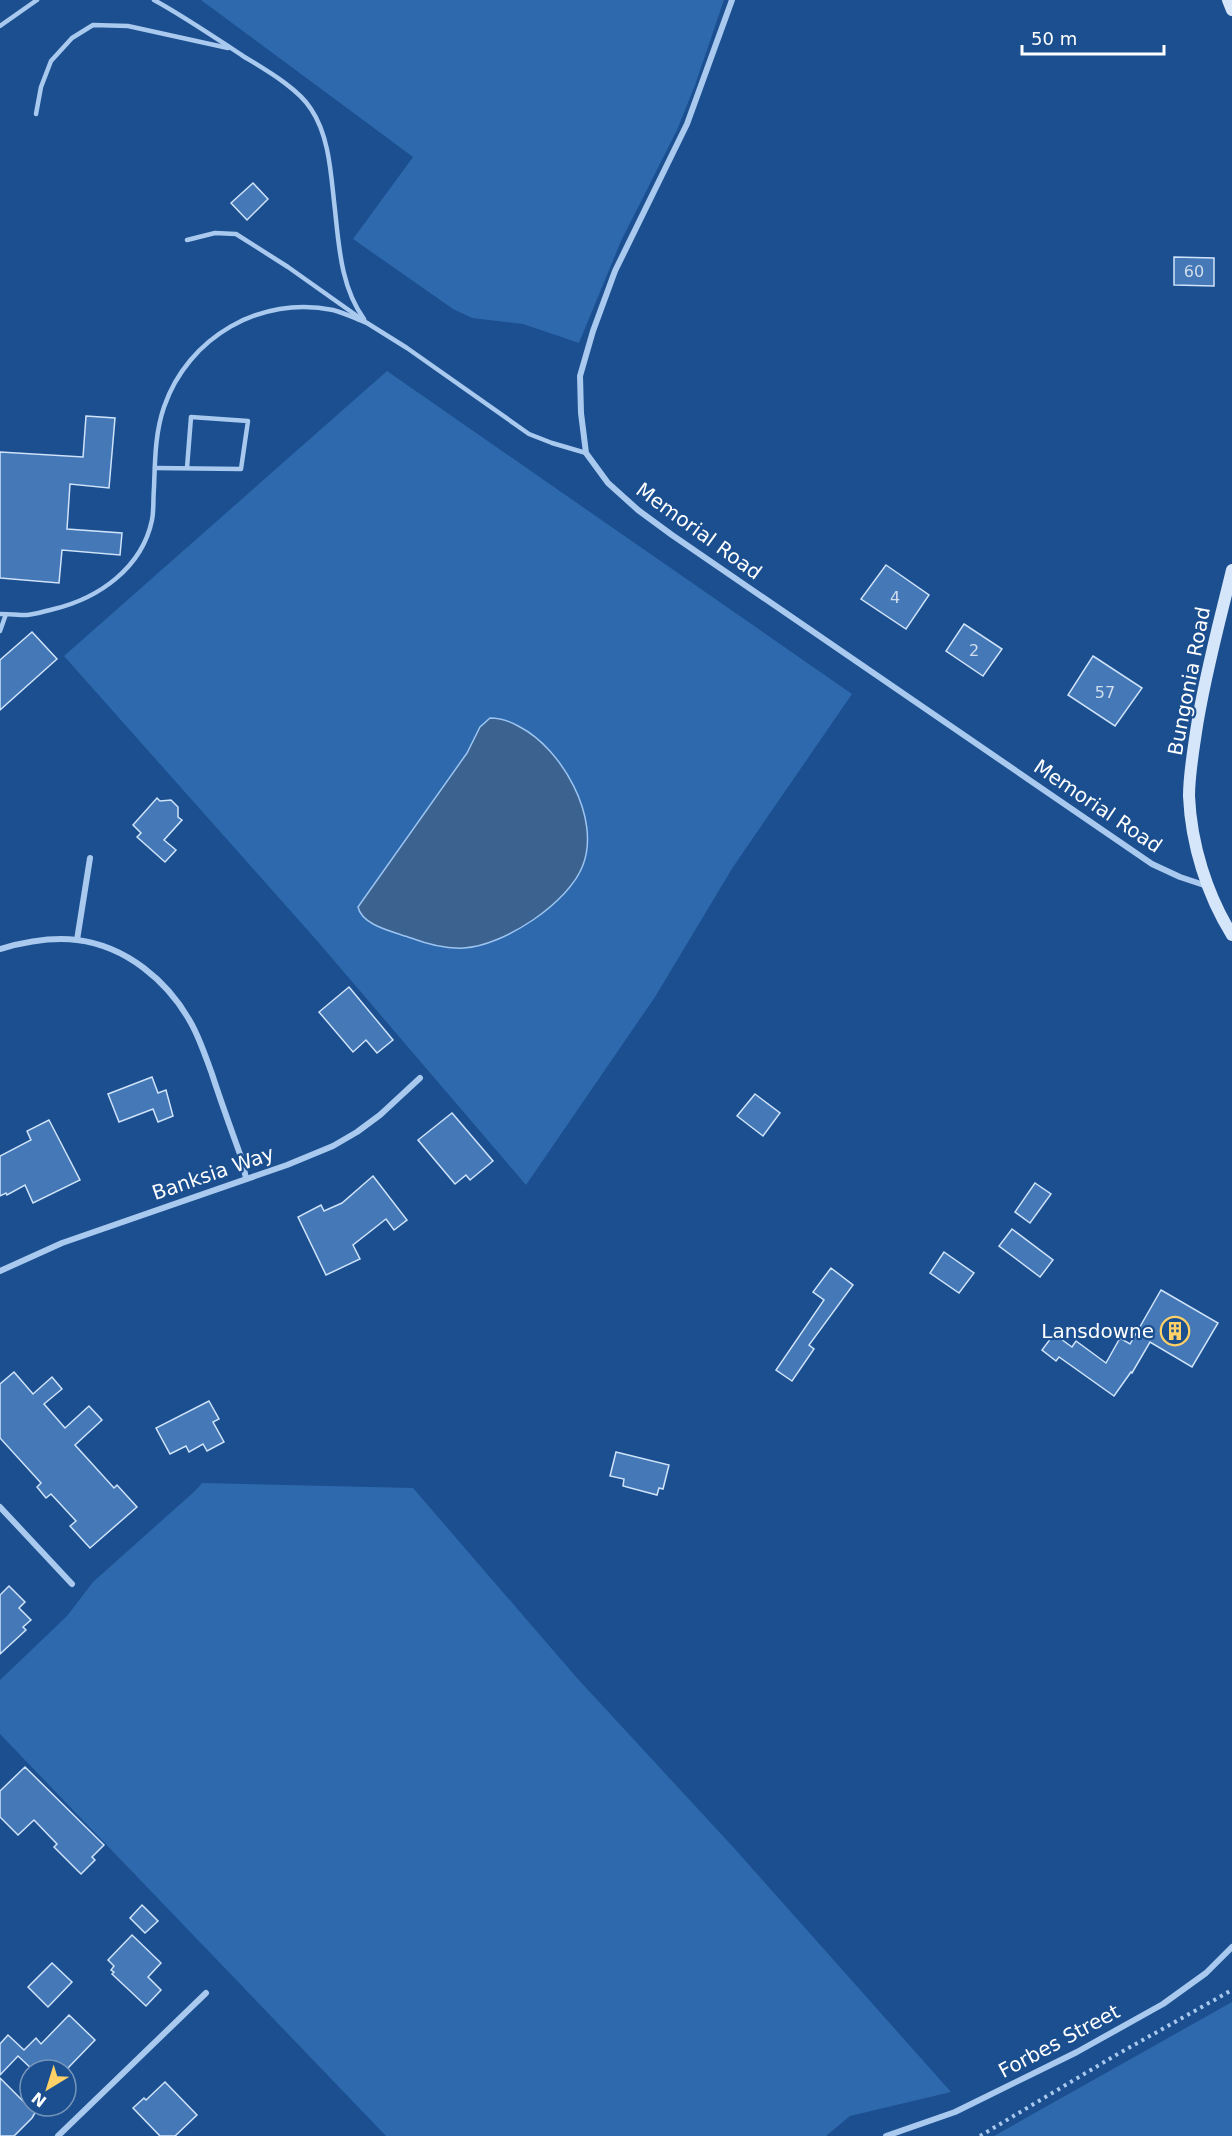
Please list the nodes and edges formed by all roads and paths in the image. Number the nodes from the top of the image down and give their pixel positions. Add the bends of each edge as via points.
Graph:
1 (37, 0) edge
2 (154, 0) edge
3 (732, 0) edge
4 (1228, 0) edge
5 (1232, 10) edge
6 (0, 26) edge
7 (233, 49) junction
8 (36, 114) dead end
9 (187, 240) dead end
10 (367, 323) junction
11 (586, 453) junction
12 (155, 468) junction
13 (187, 468) junction
14 (1232, 570) edge
15 (3, 614) edge
16 (0, 631) edge
17 (90, 858) dead end
18 (1208, 886) junction
19 (1232, 935) edge
20 (77, 940) junction
21 (0, 949) edge
22 (420, 1078) dead end
23 (246, 1178) junction
24 (0, 1270) edge
25 (0, 1507) edge
26 (72, 1584) dead end
27 (1232, 1947) edge
28 (1232, 1990) edge
29 (206, 1993) dead end
30 (58, 2136) edge
31 (886, 2136) edge
32 (980, 2136) edge

1 - 6 lane
2 - 7 lane
3 - 11 street, Memorial Road via 691,115 615,271 593,331 580,376
4 - 5 street
7 - 8 lane via 128,26 93,25 72,38 51,61 40,87
7 - 10 lane via 311,108 328,158 345,277 356,308
9 - 10 lane via 215,233 236,234
10 - 11 lane via 529,434
10 - 12 lane via 334,310 274,309 221,331 207,341 176,382 164,407
11 - 18 street, Memorial Road via 608,483 672,535 1152,864
12 - 13 lane
12 - 15 lane via 152,519 146,542 118,577 74,604 29,615
13 - 13 lane via 241,469 248,421 191,417
14 - 18 street, Bungonia Road via 1200,706 1189,794 1193,836
15 - 16 lane
17 - 20 street
18 - 19 street, Bungonia Road
20 - 21 street via 50,940
20 - 23 street via 125,955 155,976 175,998 192,1024 207,1062
22 - 23 street, Banksia Way via 380,1114 341,1141
23 - 24 street, Banksia Way via 62,1243
25 - 26 street
27 - 31 street, Forbes Street via 1206,1973 1162,2004 1077,2052 955,2112
28 - 32 path
29 - 30 street

